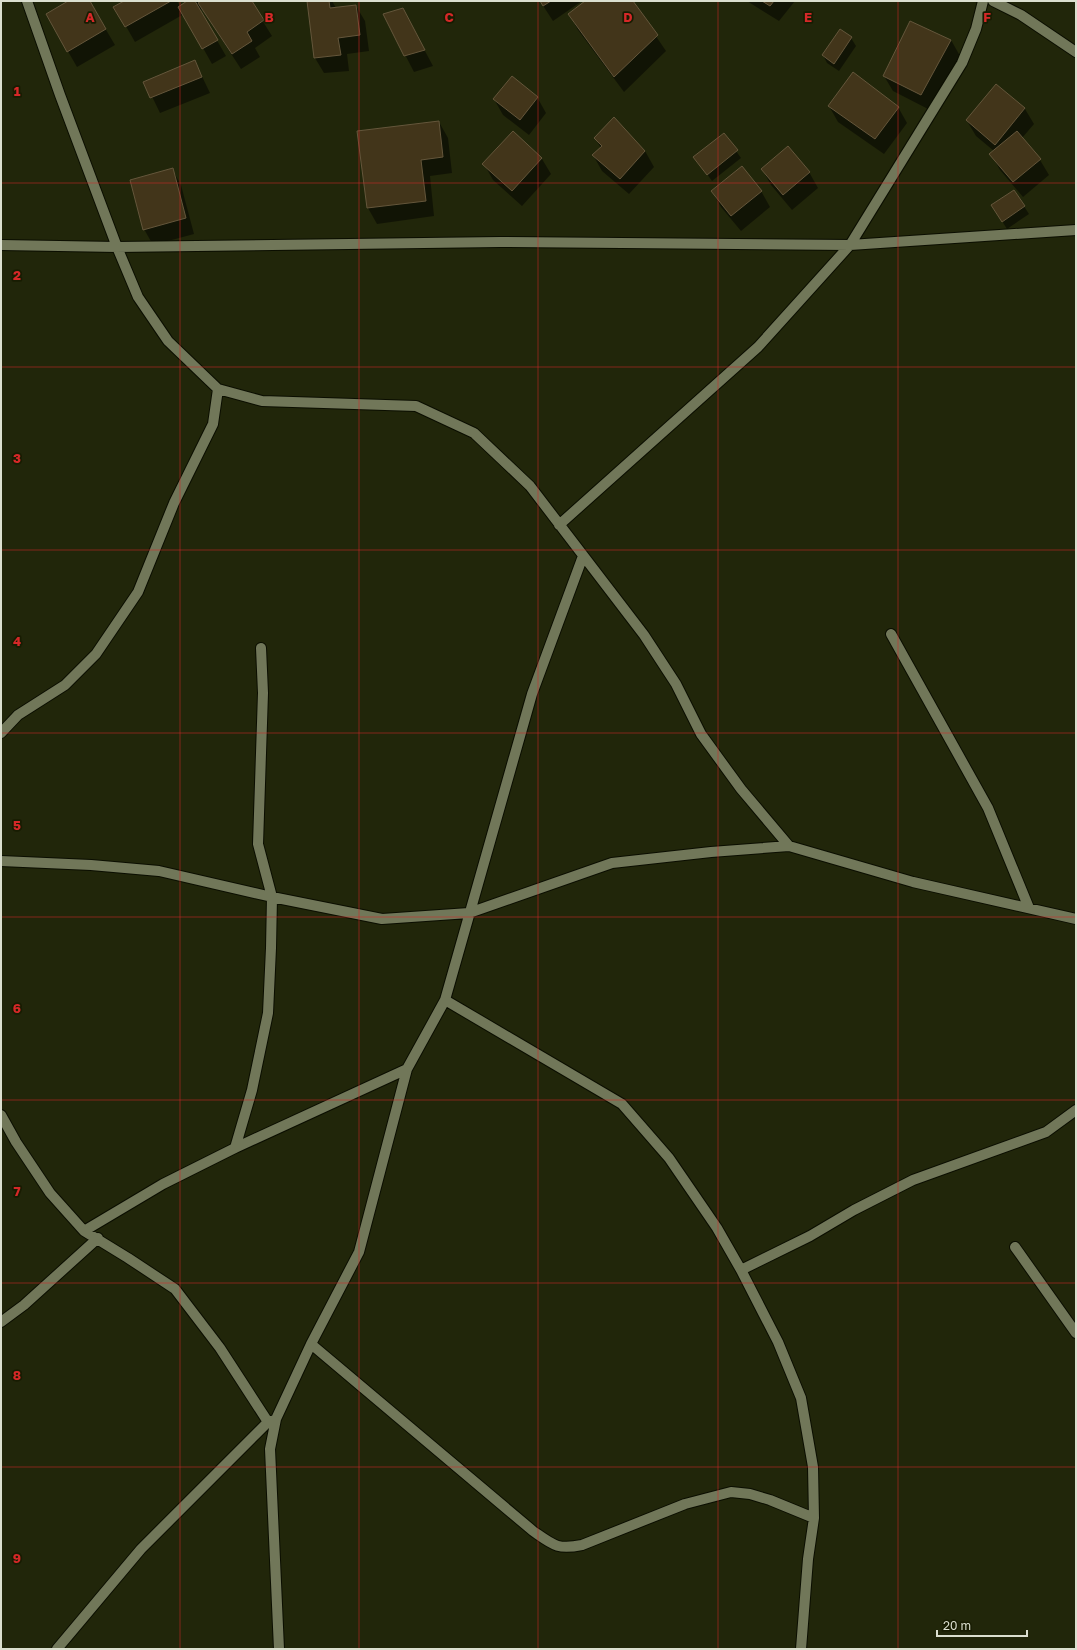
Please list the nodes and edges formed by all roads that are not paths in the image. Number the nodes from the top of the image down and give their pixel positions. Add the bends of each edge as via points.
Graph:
1 (27, 1) edge
2 (982, 1) edge
3 (993, 1) edge
4 (1076, 52) edge
5 (1076, 230) edge
6 (1, 245) edge
7 (850, 245) junction
8 (117, 247) junction
9 (218, 389) junction
10 (559, 524) junction
11 (583, 556) junction
12 (891, 634) dead end
13 (261, 648) dead end
14 (1, 733) edge
15 (789, 846) junction
16 (1, 861) edge
17 (272, 897) junction
18 (1028, 908) junction
19 (469, 913) junction
20 (1076, 919) edge
21 (445, 1000) junction
22 (407, 1069) junction
23 (1076, 1110) edge
24 (1, 1115) edge
25 (235, 1148) junction
26 (84, 1231) junction
27 (98, 1238) junction
28 (1015, 1247) dead end
29 (741, 1270) junction
30 (1, 1322) edge
31 (1076, 1333) edge
32 (311, 1344) junction
33 (272, 1421) junction
34 (814, 1518) junction
35 (57, 1649) edge
36 (279, 1649) edge
37 (801, 1649) edge

1 - 8 street
2 - 7 street via 976,29 962,63
3 - 4 street via 1021,15
5 - 7 street
6 - 8 street
7 - 8 street via 500,242
7 - 10 street via 758,347
8 - 9 street via 138,297 168,341
9 - 10 street via 262,401 416,406 474,433 530,486
9 - 14 street via 213,424 174,503 138,592 96,654 65,685 18,715
10 - 11 street
11 - 15 street via 658,656 676,684 701,734
11 - 19 street via 532,694
12 - 18 street via 988,808
13 - 17 street via 263,693 258,844
15 - 18 street via 913,882
15 - 19 street via 612,864
16 - 17 street via 159,871
17 - 19 street via 382,919
17 - 25 street via 268,1013 252,1090
18 - 20 street
19 - 21 street
21 - 22 street
21 - 29 street via 622,1104 669,1158 717,1228
22 - 25 street
22 - 32 street via 359,1252
23 - 29 street via 1046,1132 913,1180
24 - 26 street via 50,1193
25 - 26 street via 164,1184
26 - 27 street
27 - 30 street via 24,1305
27 - 33 street via 175,1289
28 - 31 street
29 - 34 street via 778,1342 801,1398 813,1467
32 - 33 street
32 - 34 street via 533,1531 550,1543 565,1549 582,1546 685,1504 731,1492 770,1500
33 - 35 street via 141,1549
33 - 36 street via 270,1449
34 - 37 street

